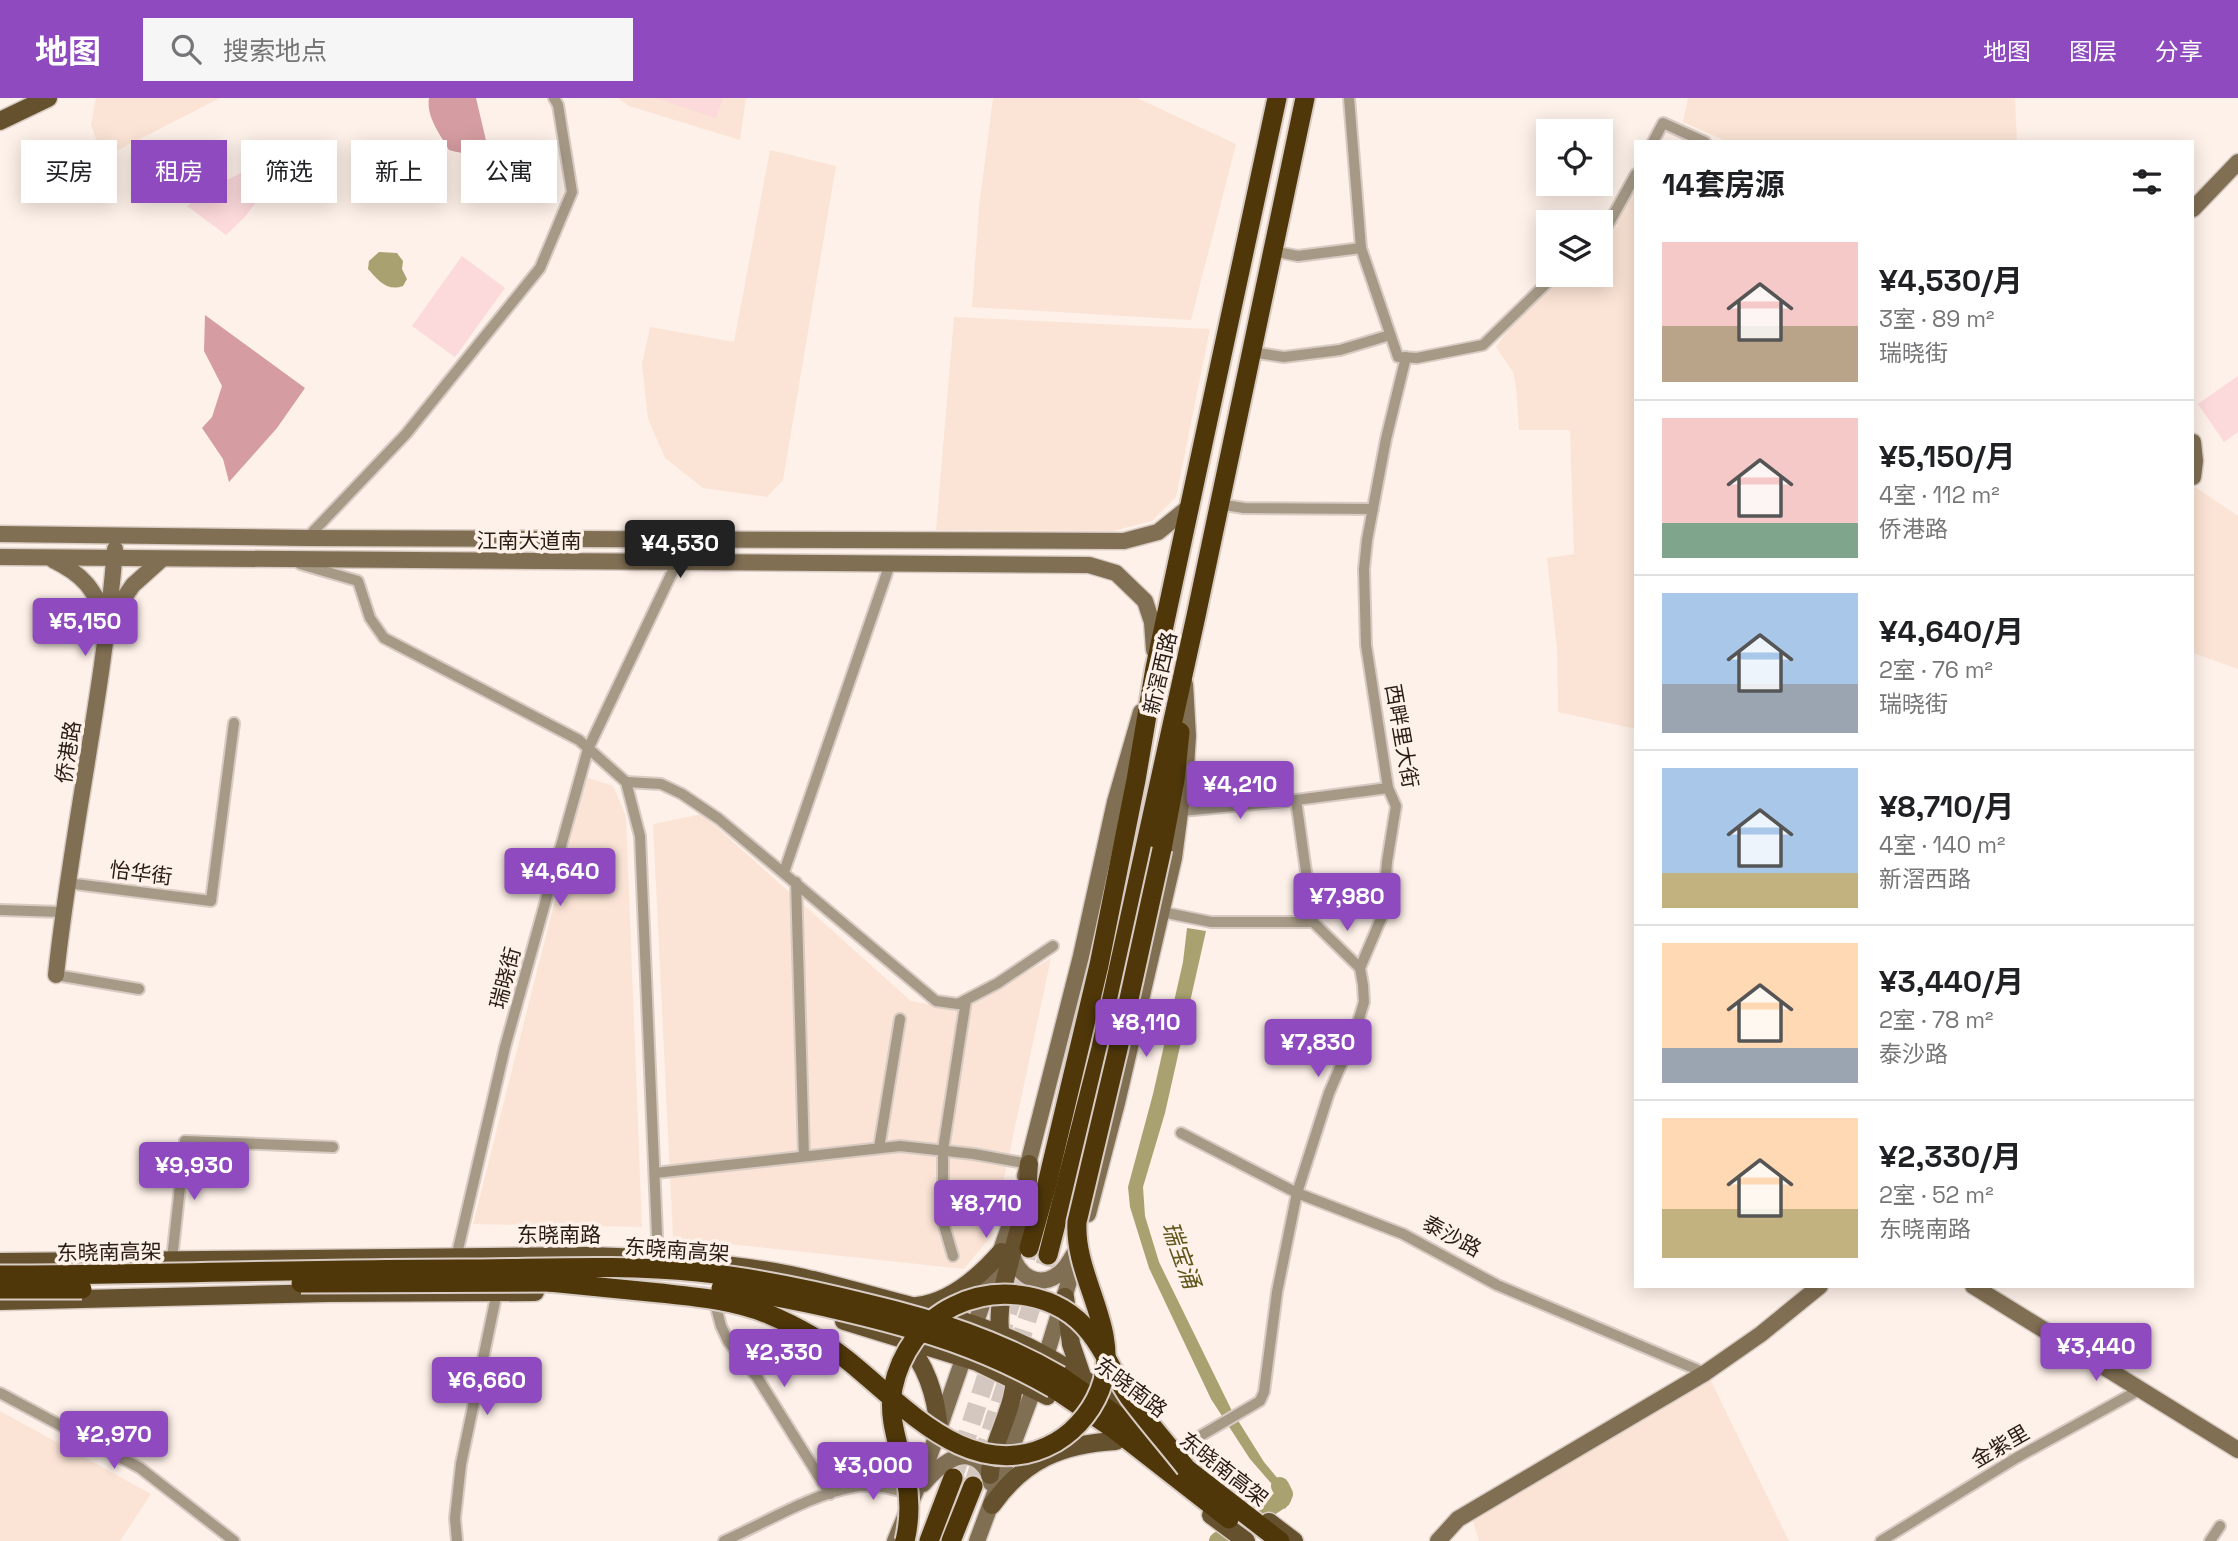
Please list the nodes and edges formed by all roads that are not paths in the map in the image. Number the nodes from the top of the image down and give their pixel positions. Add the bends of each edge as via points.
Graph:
1 (48, 98) edge
2 (554, 98) edge
3 (1277, 98) edge
4 (1304, 98) edge
5 (1349, 98) edge
6 (0, 121) edge
7 (1654, 140) edge
8 (1701, 140) edge
9 (2238, 162) edge
10 (1634, 178) edge
11 (2194, 208) edge
12 (1613, 216) edge
13 (1361, 248) junction
14 (1272, 251) junction
15 (1543, 287) edge
16 (1390, 335) junction
17 (1251, 352) junction
18 (1402, 357) junction
19 (2194, 452) edge
20 (2194, 469) edge
21 (1219, 504) junction
22 (1189, 507) junction
23 (1373, 509) junction
24 (0, 534) edge
25 (116, 536) junction
26 (307, 538) junction
27 (0, 557) edge
28 (48, 557) junction
29 (114, 558) junction
30 (162, 559) junction
31 (291, 561) junction
32 (677, 562) junction
33 (890, 564) junction
34 (109, 620) junction
35 (1155, 668) junction
36 (1184, 668) junction
37 (234, 723) dead end
38 (588, 748) junction
39 (626, 782) junction
40 (1388, 788) junction
41 (1296, 800) junction
42 (1182, 811) junction
43 (784, 872) junction
44 (796, 882) junction
45 (67, 883) junction
46 (0, 910) edge
47 (62, 912) junction
48 (1162, 912) junction
49 (1313, 922) junction
50 (1054, 946) dead end
51 (1360, 968) junction
52 (56, 975) joint
53 (139, 989) dead end
54 (966, 1000) junction
55 (900, 1019) dead end
56 (1181, 1133) dead end
57 (333, 1147) dead end
58 (879, 1148) junction
59 (943, 1150) junction
60 (804, 1156) junction
61 (1029, 1164) junction
62 (655, 1172) junction
63 (1297, 1192) junction
64 (1081, 1241) junction
65 (1014, 1251) junction
66 (1048, 1255) tunnel mouth
67 (953, 1256) dead end
68 (456, 1258) junction
69 (658, 1258) junction
70 (172, 1259) junction
71 (1, 1269) edge
72 (549, 1282) junction
73 (1818, 1288) edge
74 (1976, 1288) edge
75 (0, 1289) edge
76 (497, 1292) junction
77 (713, 1296) junction
78 (1065, 1297) junction
79 (0, 1301) edge
80 (914, 1307) junction
81 (976, 1325) junction
82 (1000, 1334) junction
83 (902, 1337) junction
84 (1046, 1356) junction
85 (964, 1357) junction
86 (1705, 1373) junction
87 (1014, 1379) junction
88 (1083, 1379) junction
89 (1034, 1388) junction
90 (2141, 1389) junction
91 (0, 1393) edge
92 (939, 1430) junction
93 (1162, 1438) junction
94 (1116, 1441) junction
95 (2238, 1450) edge
96 (1184, 1461) junction
97 (990, 1475) junction
98 (953, 1478) tunnel mouth
99 (972, 1486) tunnel mouth
100 (830, 1494) junction
101 (915, 1494) junction
102 (992, 1504) junction
103 (2220, 1526) dead end
104 (234, 1541) edge
105 (457, 1541) edge
106 (724, 1541) edge
107 (895, 1541) edge
108 (905, 1541) edge
109 (929, 1541) edge
110 (951, 1541) edge
111 (977, 1541) edge
112 (1246, 1541) edge
113 (1258, 1541) edge
114 (1280, 1541) edge
115 (1294, 1541) edge
116 (1438, 1541) edge
117 (1881, 1541) edge
118 (2210, 1541) edge

1 - 6 main road
2 - 26 street via 572,192 540,268 406,434
3 - 22 highway, 新滘西路
4 - 14 highway, 新滘西路
5 - 13 street
7 - 8 street via 1663,122
9 - 11 main road
10 - 12 street
13 - 14 street via 1298,256
13 - 16 street
14 - 17 highway, 新滘西路
15 - 18 street via 1483,345
16 - 17 street via 1340,350 1284,357
16 - 18 street
17 - 21 highway, 新滘西路
18 - 23 street, 西畔里大街
19 - 20 main road
21 - 23 street
21 - 36 highway, 新滘西路
22 - 26 main road, 江南大道南 via 1158,532 1124,541
22 - 35 highway, 新滘西路
23 - 40 street, 西畔里大街 via 1364,569 1366,645
24 - 25 main road, 江南大道南
25 - 26 main road, 江南大道南
25 - 29 main road, 侨港路
27 - 28 main road, 江南大道南
28 - 29 main road, 江南大道南
28 - 34 main road via 84,579
29 - 30 main road, 江南大道南
29 - 34 main road, 侨港路
30 - 31 main road, 江南大道南
30 - 34 main road via 133,584
31 - 32 main road, 江南大道南
31 - 38 street via 358,581 370,618 384,638
32 - 33 main road, 江南大道南
32 - 38 street, 瑞晓街
33 - 35 main road, 江南大道南 via 1105,568 1146,601
33 - 43 street
34 - 45 main road, 侨港路
35 - 61 main road via 1120,781
35 - 65 highway, 新滘西路 via 1099,965 1050,1172
36 - 42 main road via 1188,736
36 - 66 highway, 新滘西路 via 1101,1048
36 - 72 highway, bridge via 1178,751 1162,849 1077,1222 1080,1261 1104,1331 1105,1367 1093,1404 1078,1425 1030,1453 977,1451 928,1428 835,1351 768,1314 714,1299
37 - 45 street, 怡华街 via 211,901
38 - 39 street
38 - 68 street, 瑞晓街 via 505,1047
39 - 43 street via 661,785 682,794
39 - 62 street via 640,835
40 - 41 street
40 - 51 street, 西畔里大街 via 1396,806 1383,914
41 - 42 street
41 - 49 street
42 - 48 main road
43 - 44 street
44 - 54 street via 936,1000 958,1004
44 - 60 street
45 - 47 main road, 侨港路
46 - 47 street
47 - 52 main road, 侨港路
48 - 49 street via 1211,922
48 - 64 main road
49 - 51 street
50 - 54 street
51 - 63 street, 西畔里大街 via 1364,1002
52 - 53 street
54 - 59 street
55 - 58 street
56 - 63 street, 泰沙路
57 - 70 street via 185,1141
58 - 59 street
58 - 60 street
59 - 61 street
59 - 67 street via 943,1222
60 - 62 street
61 - 65 main road
62 - 69 street
63 - 86 street, 泰沙路 via 1403,1234 1497,1285
63 - 96 street, 西畔里大街 via 1264,1392 1260,1401 1195,1439
64 - 65 main road via 1059,1274 1045,1280 1026,1276 1015,1265
64 - 78 main road
65 - 80 main road via 959,1290
65 - 81 main road
65 - 82 main road via 1001,1305
68 - 69 main road, 东晓南路
68 - 70 main road, 东晓南路
69 - 80 main road, 东晓南路 via 789,1275
70 - 71 main road, 东晓南路
71 - 96 highway, 东晓南高架, bridge via 583,1268 671,1270 754,1279 901,1312 994,1342 1090,1395
72 - 75 highway, 东晓南高架, bridge
72 - 113 highway, 东晓南高架, bridge via 660,1284 766,1295 966,1345 1031,1376 1095,1416
73 - 86 main road
74 - 90 main road
76 - 77 main road
76 - 79 main road
76 - 105 street via 461,1464
77 - 83 main road via 810,1313
77 - 100 street via 728,1341 758,1377
78 - 84 main road
78 - 88 main road via 1071,1344
80 - 81 main road, 东晓南路
80 - 83 main road via 914,1326
81 - 82 main road, 东晓南路
81 - 85 main road
81 - 87 main road via 1002,1352
82 - 84 main road, 东晓南路
82 - 89 main road via 1006,1353
83 - 85 main road
83 - 92 main road via 926,1373
84 - 88 main road, 东晓南路
84 - 89 main road
85 - 87 main road
85 - 92 main road
86 - 116 main road via 1458,1519
87 - 89 main road
87 - 97 main road
88 - 93 main road, 东晓南路
89 - 94 main road
89 - 102 main road
90 - 95 main road
90 - 117 street, 金紫里 via 2016,1458
91 - 104 street via 141,1468
92 - 101 main road
93 - 96 highway, bridge
93 - 108 highway, bridge via 1131,1399 1090,1333 1071,1315 1047,1301 1018,1294 986,1295 960,1303 914,1339 892,1391 892,1420 908,1491
94 - 102 main road via 1071,1447 1042,1460 1013,1478
94 - 112 main road
96 - 114 highway, 东晓南高架
96 - 115 main road
97 - 101 main road via 978,1460 958,1457 941,1465
97 - 102 main road
98 - 109 highway
99 - 110 highway
100 - 101 street via 855,1486
100 - 106 street
101 - 107 main road
102 - 111 main road
103 - 118 street

